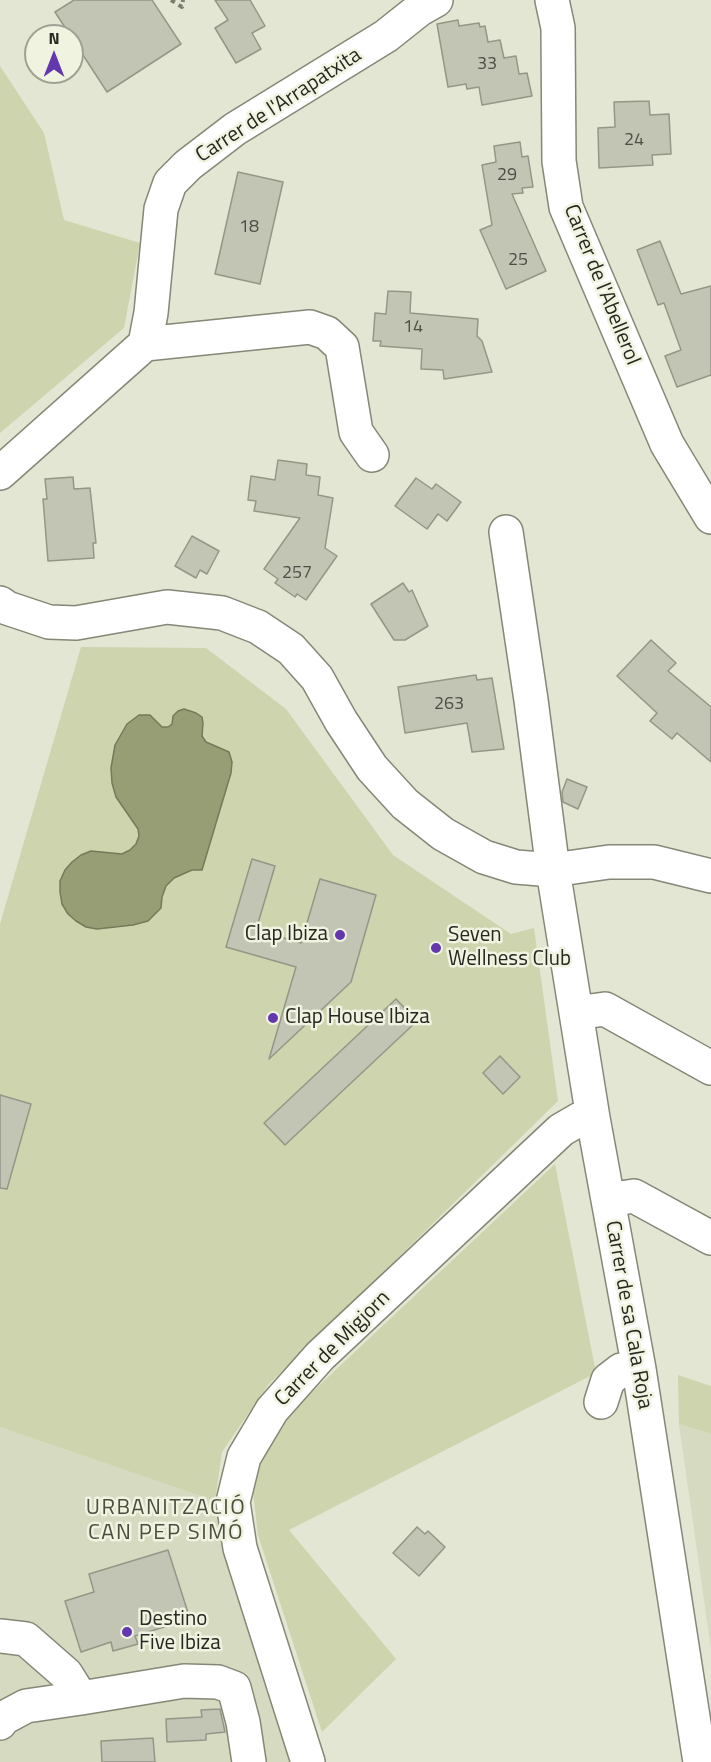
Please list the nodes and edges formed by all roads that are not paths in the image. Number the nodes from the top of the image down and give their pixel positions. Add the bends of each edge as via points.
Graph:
1 (436, 0) edge
2 (552, 0) edge
3 (145, 344) junction
4 (372, 455) dead end
5 (0, 473) edge
6 (711, 517) edge
7 (506, 532) dead end
8 (0, 603) edge
9 (553, 870) junction
10 (711, 876) edge
11 (576, 1013) junction
12 (711, 1068) edge
13 (593, 1118) junction
14 (608, 1200) junction
15 (711, 1238) edge
16 (639, 1370) junction
17 (601, 1402) dead end
18 (0, 1636) edge
19 (81, 1698) junction
20 (0, 1723) edge
21 (249, 1762) edge
22 (308, 1762) edge
23 (700, 1762) edge

1 - 3 street, Carrer de l'Arrapatxita via 386,36 235,129 171,183 161,209
2 - 6 street, Carrer de l'Abellerol via 558,28 559,161 566,207 668,444
3 - 4 street via 310,327 327,333 342,347 356,432
3 - 5 street
7 - 9 street, Carrer de sa Cala Roja
8 - 9 street via 50,622 76,623 167,607 222,613 258,627 291,649 317,678 372,768 405,804 443,834 484,857 516,867
9 - 10 street via 609,862 654,862
9 - 11 street, Carrer de sa Cala Roja
11 - 12 street via 605,1010
11 - 13 street, Carrer de sa Cala Roja
13 - 14 street, Carrer de sa Cala Roja
13 - 22 street, Carrer de Migjorn via 580,1119 561,1130 320,1356 272,1410 244,1456 233,1502 240,1548
14 - 15 street via 634,1196
14 - 16 street, Carrer de sa Cala Roja
16 - 17 street via 621,1370 608,1380
16 - 23 street, Carrer de sa Cala Roja
18 - 19 street via 26,1639 66,1674
19 - 20 street via 26,1706
19 - 21 street via 184,1681 218,1682 234,1688

